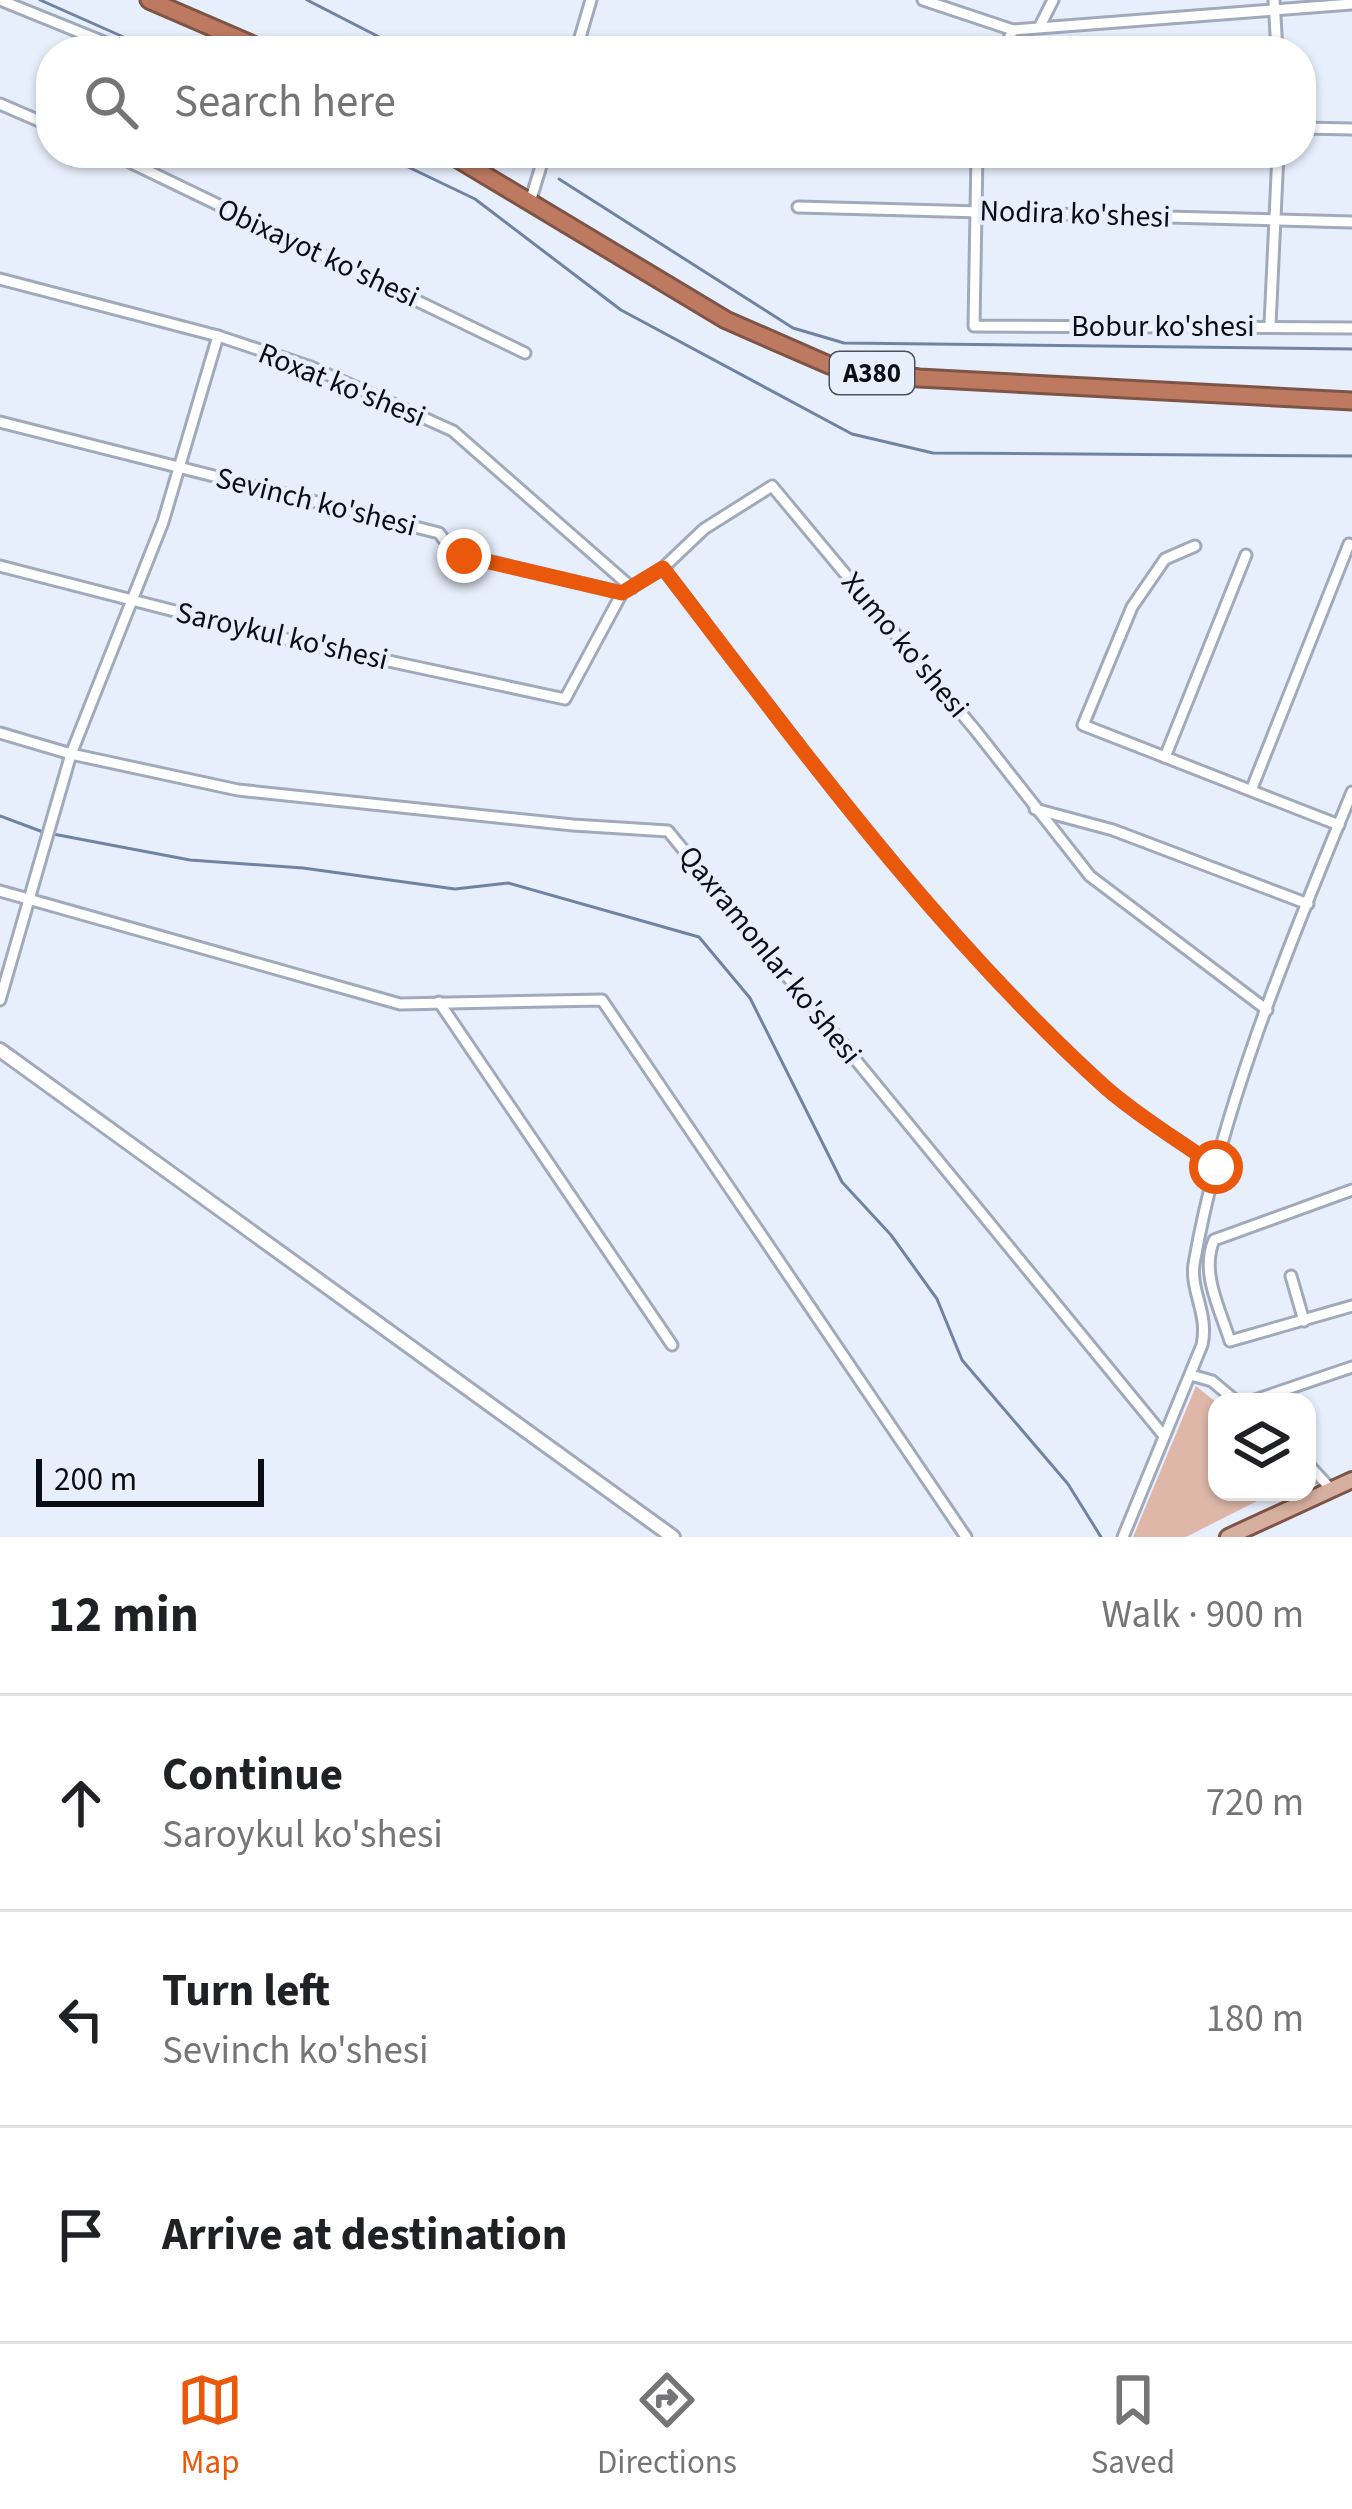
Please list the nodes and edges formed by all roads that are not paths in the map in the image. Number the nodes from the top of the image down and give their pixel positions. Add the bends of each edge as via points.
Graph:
1 (0, 0) edge
2 (149, 0) edge
3 (591, 0) edge
4 (923, 0) edge
5 (1053, 0) edge
6 (1352, 4) edge
7 (1275, 5) edge
8 (1040, 26) junction
9 (1013, 30) junction
10 (89, 36) edge
11 (232, 36) edge
12 (580, 36) edge
13 (1010, 36) edge
14 (1276, 36) edge
15 (0, 104) edge
16 (36, 120) edge
17 (1316, 129) edge
18 (1352, 130) edge
19 (142, 168) edge
20 (473, 168) edge
21 (540, 168) edge
22 (976, 168) edge
23 (1277, 168) edge
24 (530, 202) junction
25 (798, 207) dead end
26 (975, 211) junction
27 (1274, 220) junction
28 (1352, 222) edge
29 (0, 279) edge
30 (1270, 326) junction
31 (1352, 328) edge
32 (218, 336) junction
33 (525, 353) dead end
34 (1352, 401) edge
35 (0, 422) edge
36 (180, 469) junction
37 (1348, 544) dead end
38 (1195, 546) dead end
39 (1246, 555) dead end
40 (0, 566) edge
41 (663, 568) junction
42 (627, 591) junction
43 (133, 601) junction
44 (0, 733) edge
45 (71, 754) junction
46 (1165, 757) junction
47 (1252, 788) junction
48 (1352, 792) edge
49 (1033, 808) junction
50 (1339, 825) junction
51 (0, 891) edge
52 (28, 899) junction
53 (1308, 904) junction
54 (0, 1000) edge
55 (439, 1002) junction
56 (1267, 1010) junction
57 (0, 1050) edge
58 (1216, 1167) junction
59 (1352, 1190) edge
60 (1291, 1276) dead end
61 (1352, 1306) edge
62 (1304, 1321) junction
63 (672, 1345) dead end
64 (1352, 1367) edge
65 (1191, 1375) junction
66 (1226, 1393) edge
67 (1275, 1393) edge
68 (1165, 1436) junction
69 (1316, 1473) edge
70 (1352, 1480) edge
71 (1330, 1488) junction
72 (673, 1537) edge
73 (966, 1537) edge
74 (1123, 1537) edge
75 (1228, 1537) edge

1 - 10 street
2 - 11 highway
3 - 12 street
4 - 9 street
5 - 8 street
6 - 7 street
7 - 8 street
7 - 14 street
8 - 9 street
9 - 13 street
15 - 16 street
17 - 18 street
19 - 33 street, Obixayot ko'shesi
20 - 24 highway, A380
21 - 24 street
22 - 26 street
23 - 27 street
24 - 34 highway, A380 via 726,320 829,365
25 - 26 street, Nodira ko'shesi
26 - 27 street, Nodira ko'shesi
26 - 30 street, Bobur ko'shesi via 974,326
27 - 28 street, Nodira ko'shesi
27 - 30 street
29 - 32 street, Roxat ko'shesi
30 - 31 street, Bobur ko'shesi
32 - 36 street
32 - 42 street, Roxat ko'shesi via 311,367 453,431
35 - 36 street, Sevinch ko'shesi
36 - 42 street, Sevinch ko'shesi via 439,533 454,553
36 - 43 street
37 - 47 street
38 - 46 street via 1165,560 1132,608 1083,725
39 - 46 street
40 - 43 street, Saroykul ko'shesi
41 - 42 street
41 - 49 street, Xumo ko'shesi via 704,529 772,486
41 - 58 street via 872,840 987,966 1109,1090
42 - 43 street, Saroykul ko'shesi via 566,699
43 - 45 street
44 - 45 street, Qaxramonlar ko'shesi
45 - 52 street
45 - 68 street, Qaxramonlar ko'shesi via 238,790 668,831
46 - 47 street
47 - 50 street
48 - 50 street
49 - 53 street
49 - 56 street, Xumo ko'shesi via 1090,876
50 - 53 street
51 - 52 street
52 - 54 street
52 - 55 street via 400,1004
53 - 56 street
55 - 63 street
55 - 73 street via 602,1000
56 - 58 street
57 - 72 street
58 - 65 street via 1193,1271 1207,1324
59 - 62 street via 1214,1240 1208,1252 1230,1341
60 - 62 street
61 - 62 street
64 - 67 street
65 - 66 street
65 - 68 street
68 - 74 street
69 - 71 street
70 - 71 main road
71 - 75 main road

